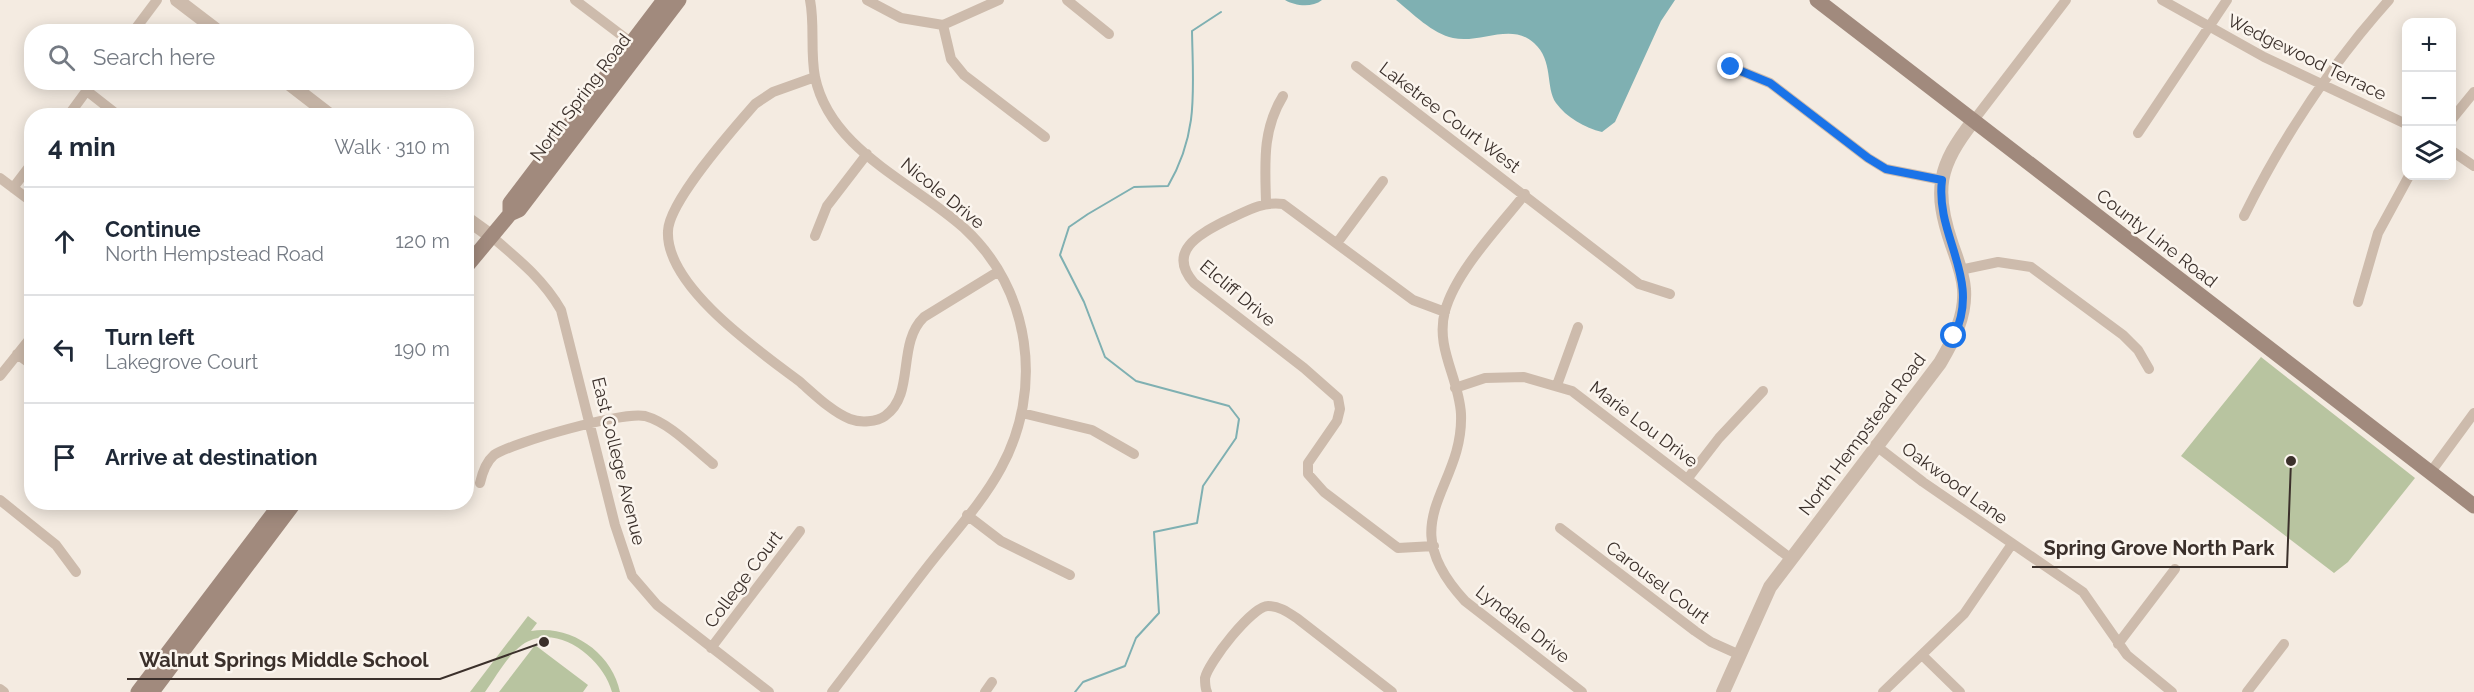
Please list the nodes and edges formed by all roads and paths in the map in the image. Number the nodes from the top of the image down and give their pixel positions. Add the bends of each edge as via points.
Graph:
1 (157, 0) edge
2 (177, 0) edge
3 (576, 0) edge
4 (664, 0) edge
5 (679, 0) edge
6 (810, 0) edge
7 (867, 0) edge
8 (999, 0) edge
9 (1067, 0) edge
10 (1817, 0) edge
11 (2066, 0) edge
12 (2162, 0) edge
13 (2227, 0) edge
14 (2389, 0) edge
15 (139, 24) edge
16 (208, 24) edge
17 (943, 25) junction
18 (2207, 27) junction
19 (1109, 34) dead end
20 (636, 46) junction
21 (1356, 66) dead end
22 (1731, 67) dead end
23 (815, 77) junction
24 (2322, 84) junction
25 (88, 90) edge
26 (93, 90) edge
27 (297, 90) edge
28 (2474, 92) edge
29 (1283, 96) dead end
30 (74, 108) edge
31 (111, 108) edge
32 (321, 108) edge
33 (2456, 113) edge
34 (1974, 120) junction
35 (2402, 122) edge
36 (2138, 133) dead end
37 (1045, 137) dead end
38 (867, 154) junction
39 (2456, 154) edge
40 (2474, 166) edge
41 (24, 174) edge
42 (0, 178) edge
43 (1942, 180) junction
44 (2407, 180) edge
45 (1383, 181) dead end
46 (13, 188) junction
47 (1525, 195) junction
48 (24, 196) edge
49 (1266, 202) junction
50 (2244, 216) dead end
51 (474, 224) edge
52 (491, 236) junction
53 (815, 236) dead end
54 (1337, 243) junction
55 (474, 257) edge
56 (1960, 270) junction
57 (999, 271) junction
58 (1670, 294) dead end
59 (2358, 302) dead end
60 (1445, 312) junction
61 (1578, 327) dead end
62 (24, 346) edge
63 (17, 354) junction
64 (24, 359) edge
65 (2149, 369) dead end
66 (0, 376) edge
67 (1557, 385) junction
68 (1455, 388) junction
69 (1763, 391) dead end
70 (1022, 412) junction
71 (2474, 413) edge
72 (591, 424) junction
73 (1875, 445) junction
74 (1134, 454) dead end
75 (713, 464) dead end
76 (2430, 472) junction
77 (1688, 478) junction
78 (480, 483) dead end
79 (0, 500) edge
80 (2474, 506) edge
81 (276, 510) edge
82 (289, 510) edge
83 (967, 515) junction
84 (1560, 528) dead end
85 (801, 531) dead end
86 (2012, 544) junction
87 (1434, 546) junction
88 (1790, 558) junction
89 (2175, 569) dead end
90 (76, 572) dead end
91 (1070, 575) dead end
92 (2118, 644) junction
93 (2284, 644) dead end
94 (711, 648) junction
95 (1740, 655) junction
96 (1922, 655) junction
97 (992, 682) dead end
98 (147, 688) edge
99 (0, 689) edge
100 (4, 692) edge
101 (769, 692) edge
102 (832, 692) edge
103 (985, 692) edge
104 (1207, 692) edge
105 (1392, 692) edge
106 (1582, 692) edge
107 (1723, 692) edge
108 (1883, 692) edge
109 (1960, 692) edge
110 (2172, 692) edge
111 (2247, 692) edge

1 - 15 street
2 - 16 street
3 - 20 street
4 - 20 main road, North Spring Road
5 - 20 main road, North Spring Road
6 - 23 street, Nicole Drive
7 - 17 street via 902,18
8 - 17 street
9 - 19 street
10 - 34 main road, County Line Road
11 - 34 street
12 - 18 street, Wedgewood Terrace
13 - 18 street
14 - 24 street
17 - 37 street via 951,59 964,75
18 - 24 street, Wedgewood Terrace
18 - 36 street
20 - 52 main road, North Spring Road via 519,210 510,214
21 - 47 street, Laketree Court West
22 - 43 street via 1770,83 1886,169
23 - 38 street, Nicole Drive via 830,114 848,138
23 - 57 street via 773,92 755,104 670,215 668,244 682,272 725,324 839,413 863,422 885,417 896,405 915,325
24 - 35 street, Wedgewood Terrace
24 - 50 street via 2284,139
25 - 30 street
26 - 31 street
27 - 32 street
28 - 33 street
29 - 49 street via 1265,138
34 - 43 street, North Hempstead Road via 1953,148
34 - 76 main road, County Line Road
38 - 53 street via 827,206
38 - 57 street, Nicole Drive via 965,229
39 - 40 street
41 - 46 street
42 - 46 street
43 - 56 street, North Hempstead Road via 1941,209
44 - 59 street via 2378,233
45 - 54 street
46 - 48 street
47 - 58 street, Laketree Court West via 1640,284
47 - 60 street, Lyndale Drive via 1465,271
49 - 54 street via 1283,204
49 - 87 street, Elcliff Drive via 1190,243 1185,254 1187,275 1338,398 1337,421 1308,463 1308,474 1324,492 1398,548
51 - 52 street, East College Avenue
52 - 55 main road, North Spring Road
52 - 72 street, East College Avenue via 534,272 561,310
54 - 60 street via 1413,300
56 - 65 street via 1998,262 2031,267 2123,335
56 - 73 street, North Hempstead Road via 1965,292 1963,311 1950,347
57 - 70 street, Nicole Drive via 1022,328 1026,381
60 - 68 street, Lyndale Drive via 1442,338
61 - 67 street
62 - 63 street
63 - 64 street
63 - 66 street
67 - 68 street, Marie Lou Drive via 1524,377 1485,378
67 - 77 street, Marie Lou Drive via 1598,408
68 - 87 street, Lyndale Drive via 1461,428 1434,508
69 - 77 street
70 - 74 street via 1092,430
70 - 83 street, Nicole Drive via 1000,470
71 - 76 street
72 - 75 street via 629,415 644,416
72 - 78 street via 518,442 492,457
72 - 94 street, East College Avenue via 618,533 633,576 657,605
73 - 86 street, Oakwood Lane
73 - 88 street, North Hempstead Road
76 - 80 main road, County Line Road
77 - 88 street, Marie Lou Drive
79 - 90 street via 56,545
81 - 98 main road
82 - 98 main road
83 - 91 street via 1001,541
83 - 102 street, Nicole Drive
84 - 95 street, Carousel Court via 1695,631
85 - 94 street, College Court
86 - 92 street, Oakwood Lane via 2083,592
86 - 96 street via 1964,614
87 - 106 street, Lyndale Drive via 1437,560 1465,601
88 - 95 street, North Hempstead Road via 1762,602
89 - 92 street
92 - 110 street, Oakwood Lane via 2137,666
93 - 111 street
94 - 101 street, East College Avenue
95 - 107 street, North Hempstead Road
96 - 108 street
96 - 109 street
97 - 103 street
99 - 100 street
104 - 105 street via 1205,678 1230,639 1256,610 1268,606 1284,610

